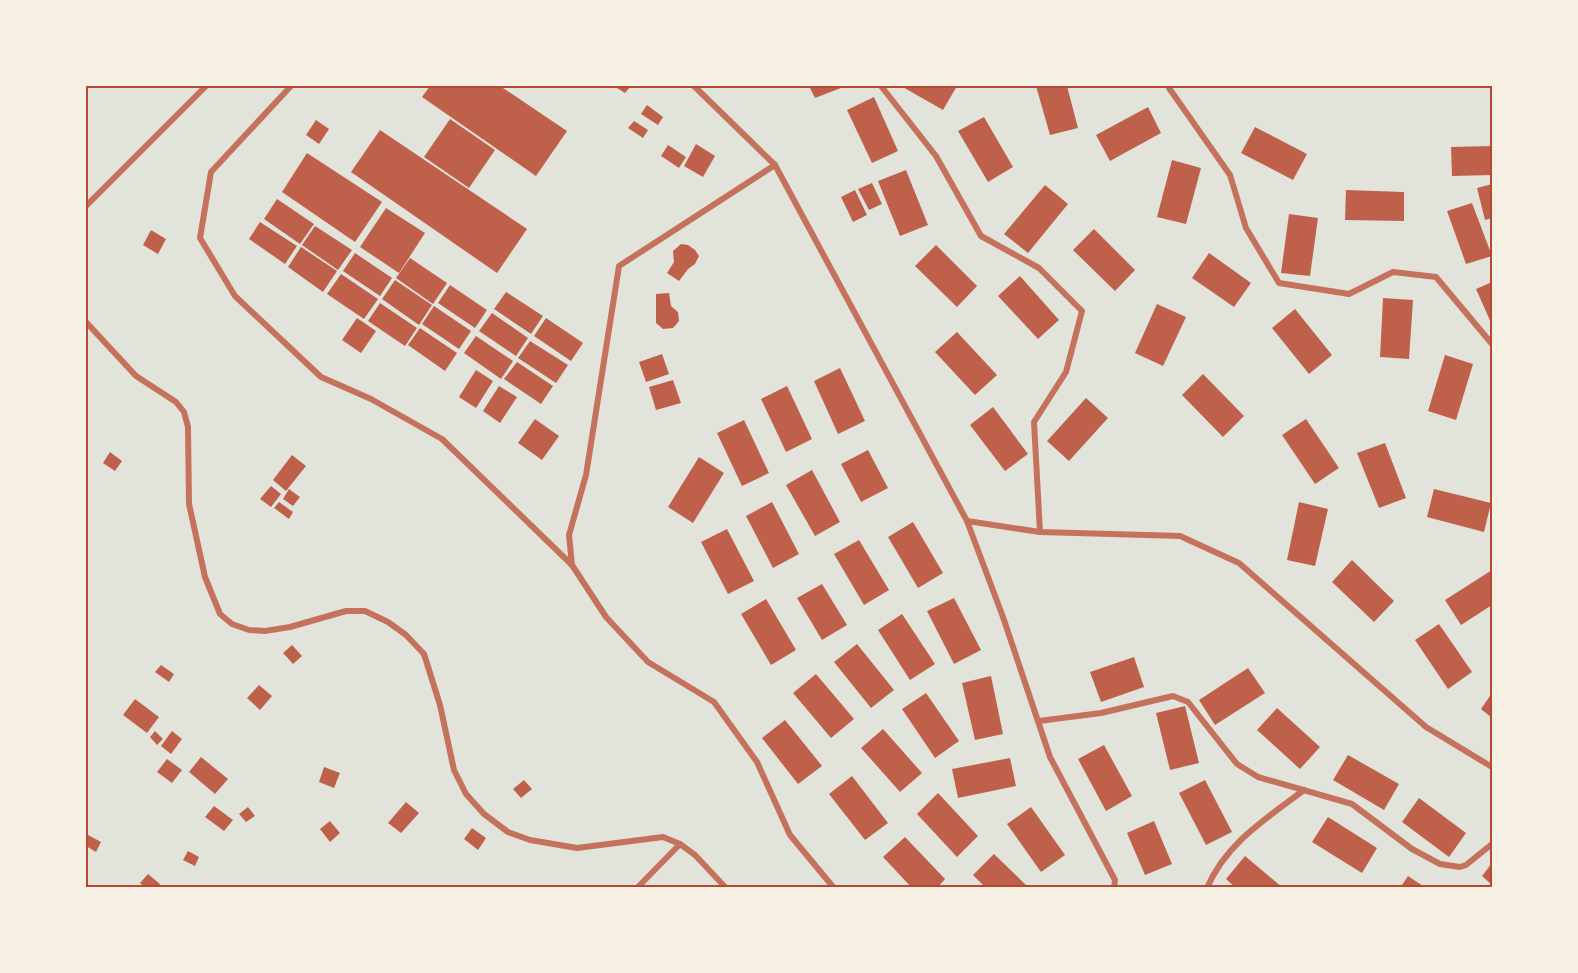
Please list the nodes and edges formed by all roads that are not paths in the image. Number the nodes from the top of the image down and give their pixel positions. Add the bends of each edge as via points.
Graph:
1 (206, 86) edge
2 (291, 86) edge
3 (693, 86) edge
4 (881, 86) edge
5 (1170, 86) edge
6 (775, 165) junction
7 (86, 206) edge
8 (86, 322) edge
9 (1492, 344) edge
10 (967, 521) junction
11 (1040, 532) junction
12 (572, 565) junction
13 (1039, 721) junction
14 (1492, 767) edge
15 (1304, 790) junction
16 (680, 844) junction
17 (1492, 844) edge
18 (637, 888) edge
19 (726, 888) edge
20 (834, 888) edge
21 (1114, 888) edge
22 (1208, 888) edge

1 - 7 street
2 - 12 street via 211,172 200,238 236,296 321,377 371,399 442,439
3 - 6 street
4 - 11 street via 936,156 981,236 1039,268 1082,311 1066,372 1034,422
5 - 9 street via 1230,175 1246,228 1279,283 1349,294 1393,272 1436,277
6 - 10 street
6 - 12 street via 619,266 586,475 569,535
8 - 16 street via 136,376 176,402 184,412 188,427 189,504 206,577 220,614 232,624 265,631 365,610 406,635 424,654 454,770 466,794 508,832 577,848 663,837
10 - 11 street
10 - 13 street
11 - 14 street via 1180,536 1239,563 1426,727
12 - 20 street via 606,617 648,662 714,702 757,762 790,835
13 - 15 street via 1101,713 1173,696 1188,702 1237,764 1258,777
13 - 21 street via 1050,757 1115,880
15 - 17 street via 1353,804 1412,849 1440,864 1466,865
15 - 22 street via 1230,849
16 - 18 street
16 - 19 street

